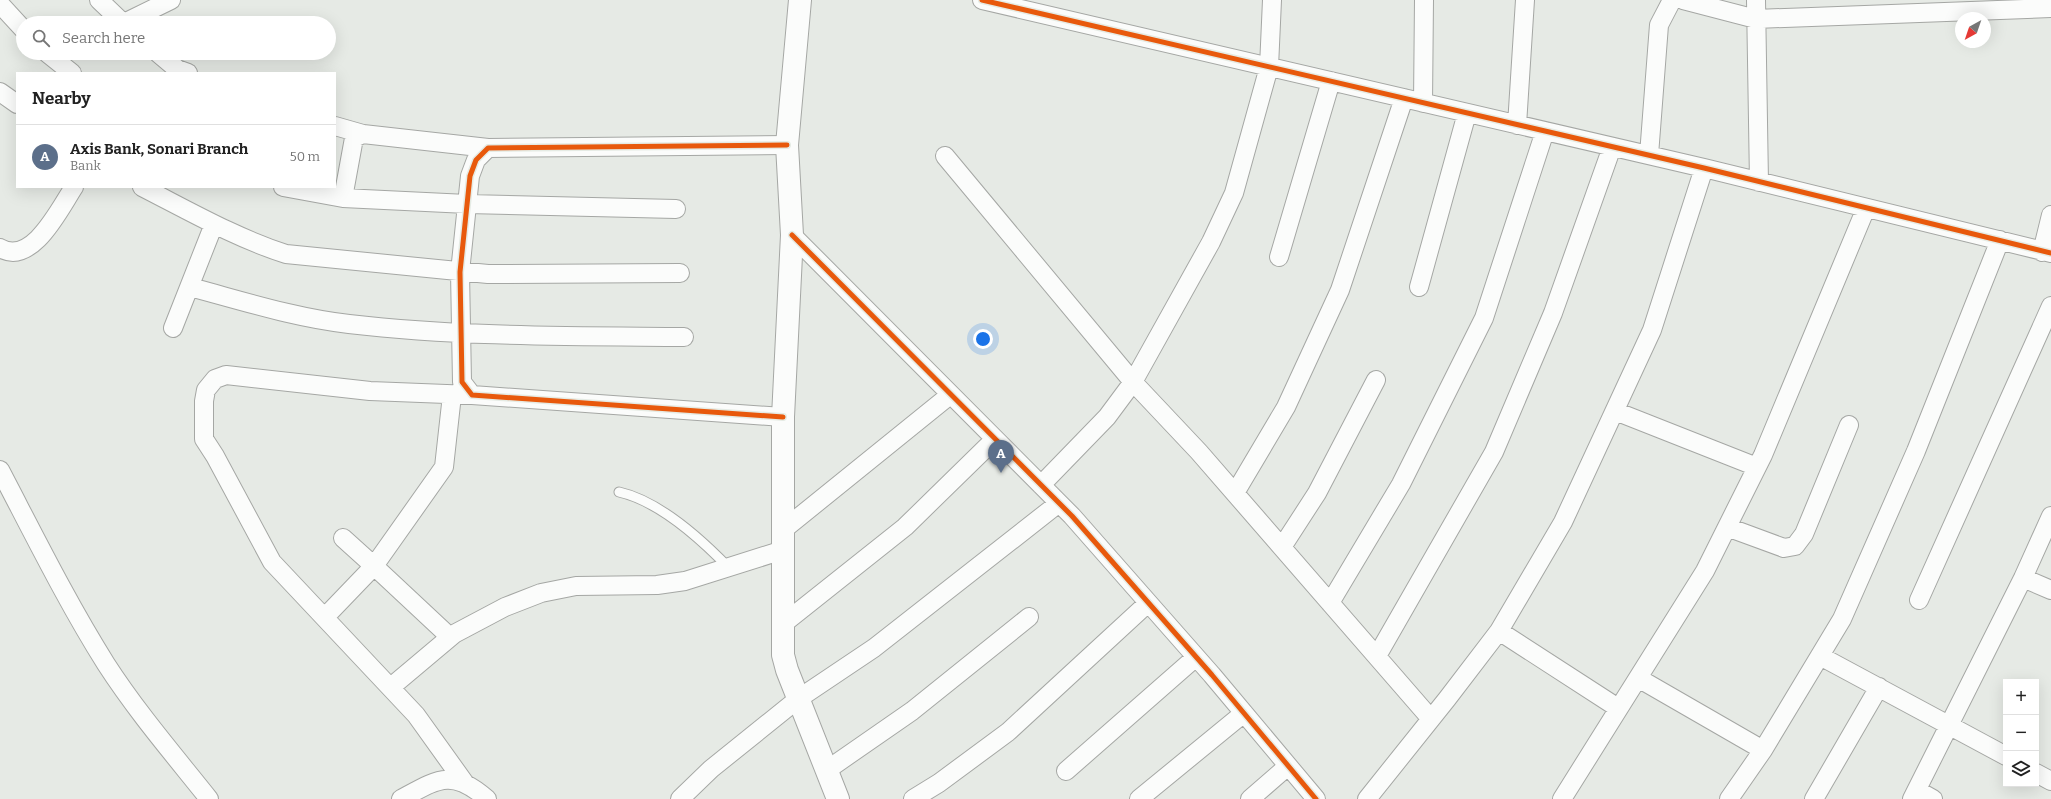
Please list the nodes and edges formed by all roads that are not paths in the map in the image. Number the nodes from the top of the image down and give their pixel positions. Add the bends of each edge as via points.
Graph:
1 (99, 0) edge
2 (171, 0) edge
3 (800, 0) edge
4 (982, 0) edge
5 (1272, 0) edge
6 (1424, 0) edge
7 (1525, 0) edge
8 (1672, 0) edge
9 (1683, 0) edge
10 (1756, 0) edge
11 (0, 4) edge
12 (1045, 7) edge
13 (2051, 8) edge
14 (116, 16) edge
15 (138, 16) edge
16 (1756, 19) junction
17 (16, 21) edge
18 (56, 60) edge
19 (166, 60) edge
20 (1269, 67) junction
21 (71, 72) edge
22 (185, 72) edge
23 (1331, 81) junction
24 (0, 92) edge
25 (1404, 98) junction
26 (16, 103) edge
27 (1423, 103) junction
28 (1467, 113) junction
29 (1517, 125) junction
30 (336, 126) edge
31 (1545, 131) junction
32 (363, 134) junction
33 (787, 145) junction
34 (1612, 147) junction
35 (488, 148) junction
36 (1649, 155) junction
37 (945, 156) dead end
38 (1704, 168) junction
39 (1759, 182) junction
40 (73, 188) edge
41 (144, 188) edge
42 (289, 188) edge
43 (343, 198) junction
44 (467, 204) junction
45 (1866, 208) junction
46 (676, 209) dead end
47 (2051, 215) edge
48 (214, 224) junction
49 (792, 235) junction
50 (2000, 240) junction
51 (0, 248) edge
52 (2046, 252) edge
53 (1280, 257) dead end
54 (460, 272) junction
55 (680, 273) dead end
56 (190, 287) junction
57 (1419, 287) dead end
58 (2051, 306) edge
59 (172, 328) dead end
60 (461, 334) junction
61 (684, 337) dead end
62 (1376, 380) dead end
63 (1133, 382) junction
64 (452, 395) junction
65 (472, 395) junction
66 (950, 395) junction
67 (1615, 411) junction
68 (784, 417) junction
69 (1849, 425) dead end
70 (995, 439) junction
71 (1757, 467) junction
72 (0, 470) edge
73 (1041, 485) junction
74 (619, 492) dead end
75 (1234, 493) junction
76 (1059, 503) junction
77 (2051, 516) edge
78 (1728, 527) junction
79 (344, 538) dead end
80 (783, 540) junction
81 (1282, 547) junction
82 (374, 566) junction
83 (729, 568) junction
84 (2023, 578) junction
85 (2051, 590) edge
86 (1919, 600) dead end
87 (1148, 603) junction
88 (1330, 603) junction
89 (325, 617) junction
90 (1029, 617) dead end
91 (783, 624) junction
92 (1499, 631) junction
93 (450, 637) junction
94 (1377, 656) junction
95 (1820, 656) junction
96 (1196, 657) junction
97 (1638, 678) junction
98 (390, 687) junction
99 (1879, 687) junction
100 (798, 699) junction
101 (1618, 708) junction
102 (1244, 713) junction
103 (1431, 719) junction
104 (1949, 726) junction
105 (1763, 750) junction
106 (2003, 754) edge
107 (1288, 766) junction
108 (827, 770) junction
109 (1066, 771) dead end
110 (2039, 774) edge
111 (2051, 781) edge
112 (464, 782) junction
113 (1915, 794) edge
114 (209, 799) edge
115 (401, 799) edge
116 (487, 799) edge
117 (680, 799) edge
118 (838, 799) edge
119 (912, 799) edge
120 (1139, 799) edge
121 (1250, 799) edge
122 (1316, 799) edge
123 (1367, 799) edge
124 (1562, 799) edge
125 (1729, 799) edge
126 (1814, 799) edge
127 (1933, 799) edge

1 - 14 street
2 - 15 street
3 - 33 main road
4 - 12 street
5 - 20 street
6 - 27 street
7 - 29 street
8 - 36 street via 1658,25
9 - 16 street
10 - 16 street
11 - 17 street
12 - 20 street
13 - 16 street
16 - 39 street
18 - 21 street
19 - 22 street
20 - 23 street
20 - 63 street via 1234,193 1212,242
23 - 25 street
23 - 53 street
24 - 26 street
25 - 27 street
25 - 75 street via 1340,290 1286,407
27 - 28 street
28 - 29 street
28 - 57 street
29 - 31 street
30 - 32 street
31 - 34 street
31 - 88 street via 1484,318 1401,484
32 - 35 street
32 - 43 street via 354,138
33 - 35 street
33 - 49 main road
34 - 36 street
34 - 94 street via 1553,312 1494,452
35 - 44 street via 476,160 470,176
36 - 38 street
37 - 63 street
38 - 39 street
38 - 67 street via 1652,330
39 - 45 street
40 - 51 street via 40,238 17,252
41 - 48 street
42 - 43 street
43 - 44 street
44 - 46 street
44 - 54 street
45 - 50 street
45 - 71 street
47 - 52 street
48 - 54 street via 286,254
48 - 56 street
49 - 66 street
49 - 68 main road
50 - 52 street
50 - 95 street via 1916,451 1842,619
54 - 55 street
54 - 60 street
56 - 59 street
56 - 60 street via 298,316 348,324
58 - 86 street
60 - 61 street
60 - 65 street via 462,382
62 - 81 street via 1317,493
63 - 73 street via 1107,417
63 - 75 street
64 - 65 street
64 - 82 street via 444,466
64 - 89 street via 370,391 226,375 215,379 206,390 204,439 272,562
65 - 68 street
66 - 70 street
66 - 80 street
67 - 71 street
67 - 92 street via 1563,522
68 - 80 main road
69 - 78 street via 1804,534 1795,546 1784,548
70 - 73 street
70 - 91 street via 905,527
71 - 78 street
72 - 114 street via 80,622 107,665 140,713
73 - 76 street
74 - 83 lane via 636,496 699,538
75 - 81 street
76 - 87 street
76 - 100 street via 874,648
77 - 84 street
78 - 97 street via 1705,571
79 - 82 street
80 - 83 street
80 - 91 main road
81 - 88 street
82 - 89 street
82 - 93 street
83 - 93 street via 685,581 657,585 576,586 541,593 505,607
84 - 85 street
84 - 104 street
87 - 96 street
87 - 119 street via 1008,732 939,783
88 - 94 street
89 - 98 street
90 - 108 street via 912,711
91 - 100 main road via 783,655
92 - 101 street
92 - 103 street
93 - 98 street
94 - 103 street
95 - 99 street
95 - 105 street
96 - 102 street
96 - 109 street
97 - 101 street
97 - 105 street
98 - 112 street via 416,715
99 - 104 street
99 - 126 street
100 - 108 main road
100 - 117 street via 711,769
101 - 124 street
102 - 107 street
102 - 120 street
103 - 123 street
104 - 106 street
104 - 113 street
105 - 125 street
107 - 121 street
107 - 122 street
108 - 118 main road
110 - 111 street
112 - 115 street via 446,779
112 - 116 street
113 - 127 street

